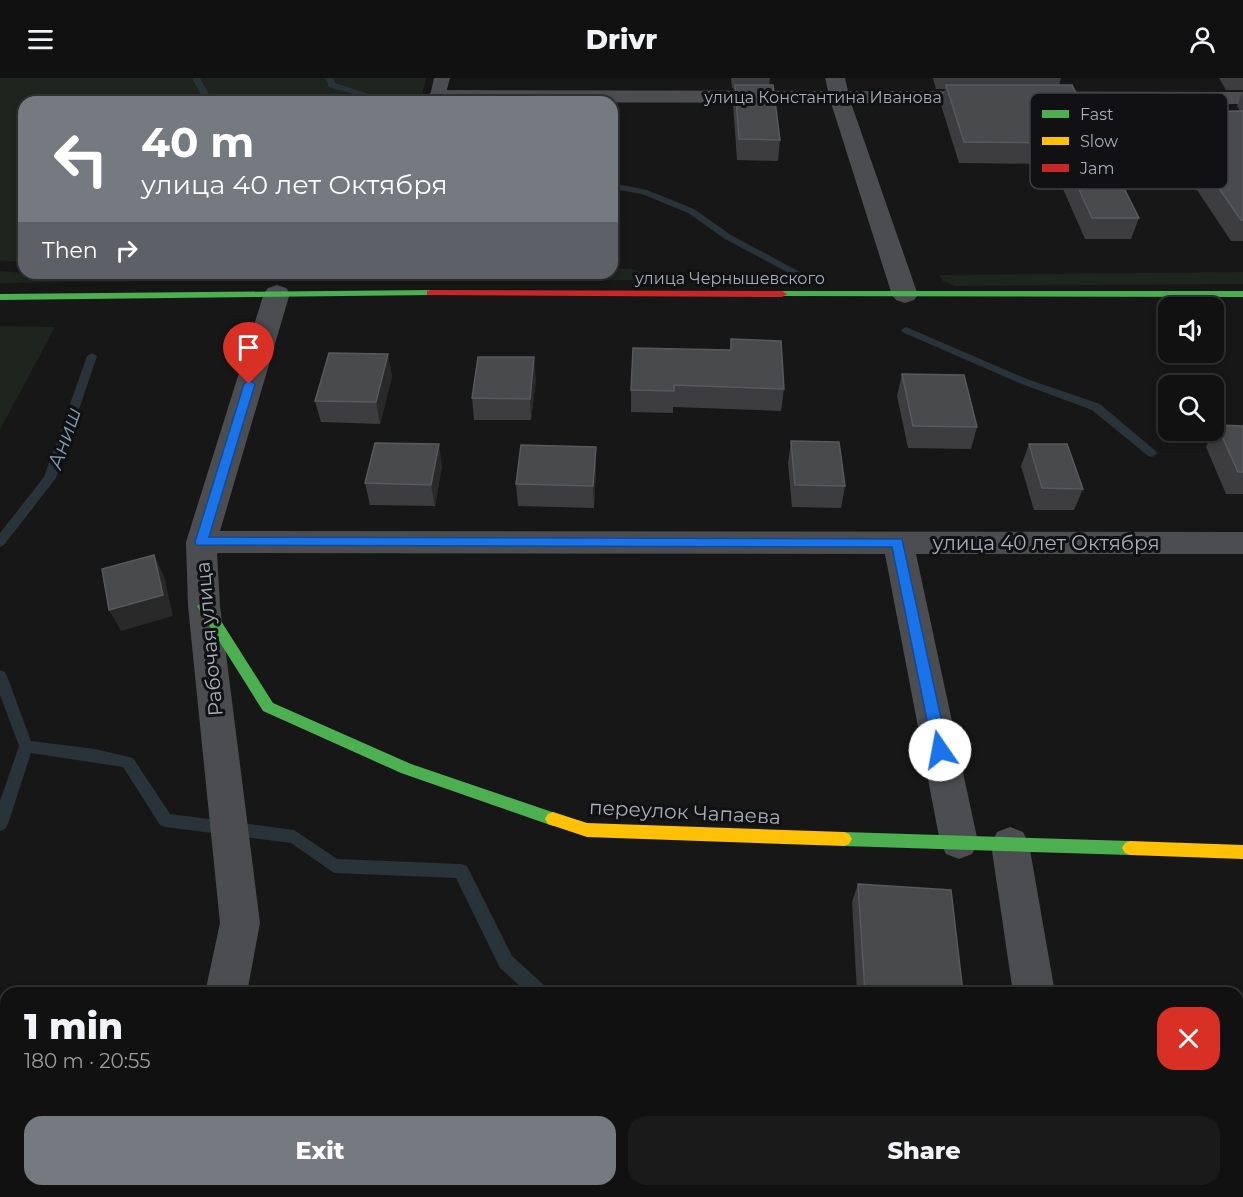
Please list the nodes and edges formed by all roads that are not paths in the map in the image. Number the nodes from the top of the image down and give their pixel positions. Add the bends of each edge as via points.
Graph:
1 (440, 87) edge
2 (837, 88) edge
3 (1040, 93) edge
4 (1228, 98) edge
5 (1243, 98) edge
6 (277, 293) junction
7 (1243, 294) edge
8 (905, 295) junction
9 (0, 297) edge
10 (201, 542) junction
11 (898, 542) junction
12 (1243, 543) edge
13 (204, 606) junction
14 (959, 842) junction
15 (1010, 844) junction
16 (1243, 852) edge
17 (226, 987) edge
18 (1033, 987) edge

1 - 2 street, улица Константина Иванова
2 - 3 street, улица Константина Иванова
2 - 8 street
4 - 5 street, улица Константина Иванова
6 - 8 street, улица Чернышевского
6 - 9 street, улица Чернышевского
6 - 10 street, Рабочая улица
7 - 8 street, улица Чернышевского
10 - 11 street, улица 40 лет Октября
10 - 13 street, Рабочая улица
11 - 12 street, улица 40 лет Октября
11 - 14 street
13 - 14 street, переулок Чапаева via 268,707 406,769 587,830
13 - 17 street, Рабочая улица via 240,923
14 - 15 street, переулок Чапаева
15 - 16 street, переулок Чапаева
15 - 18 street

